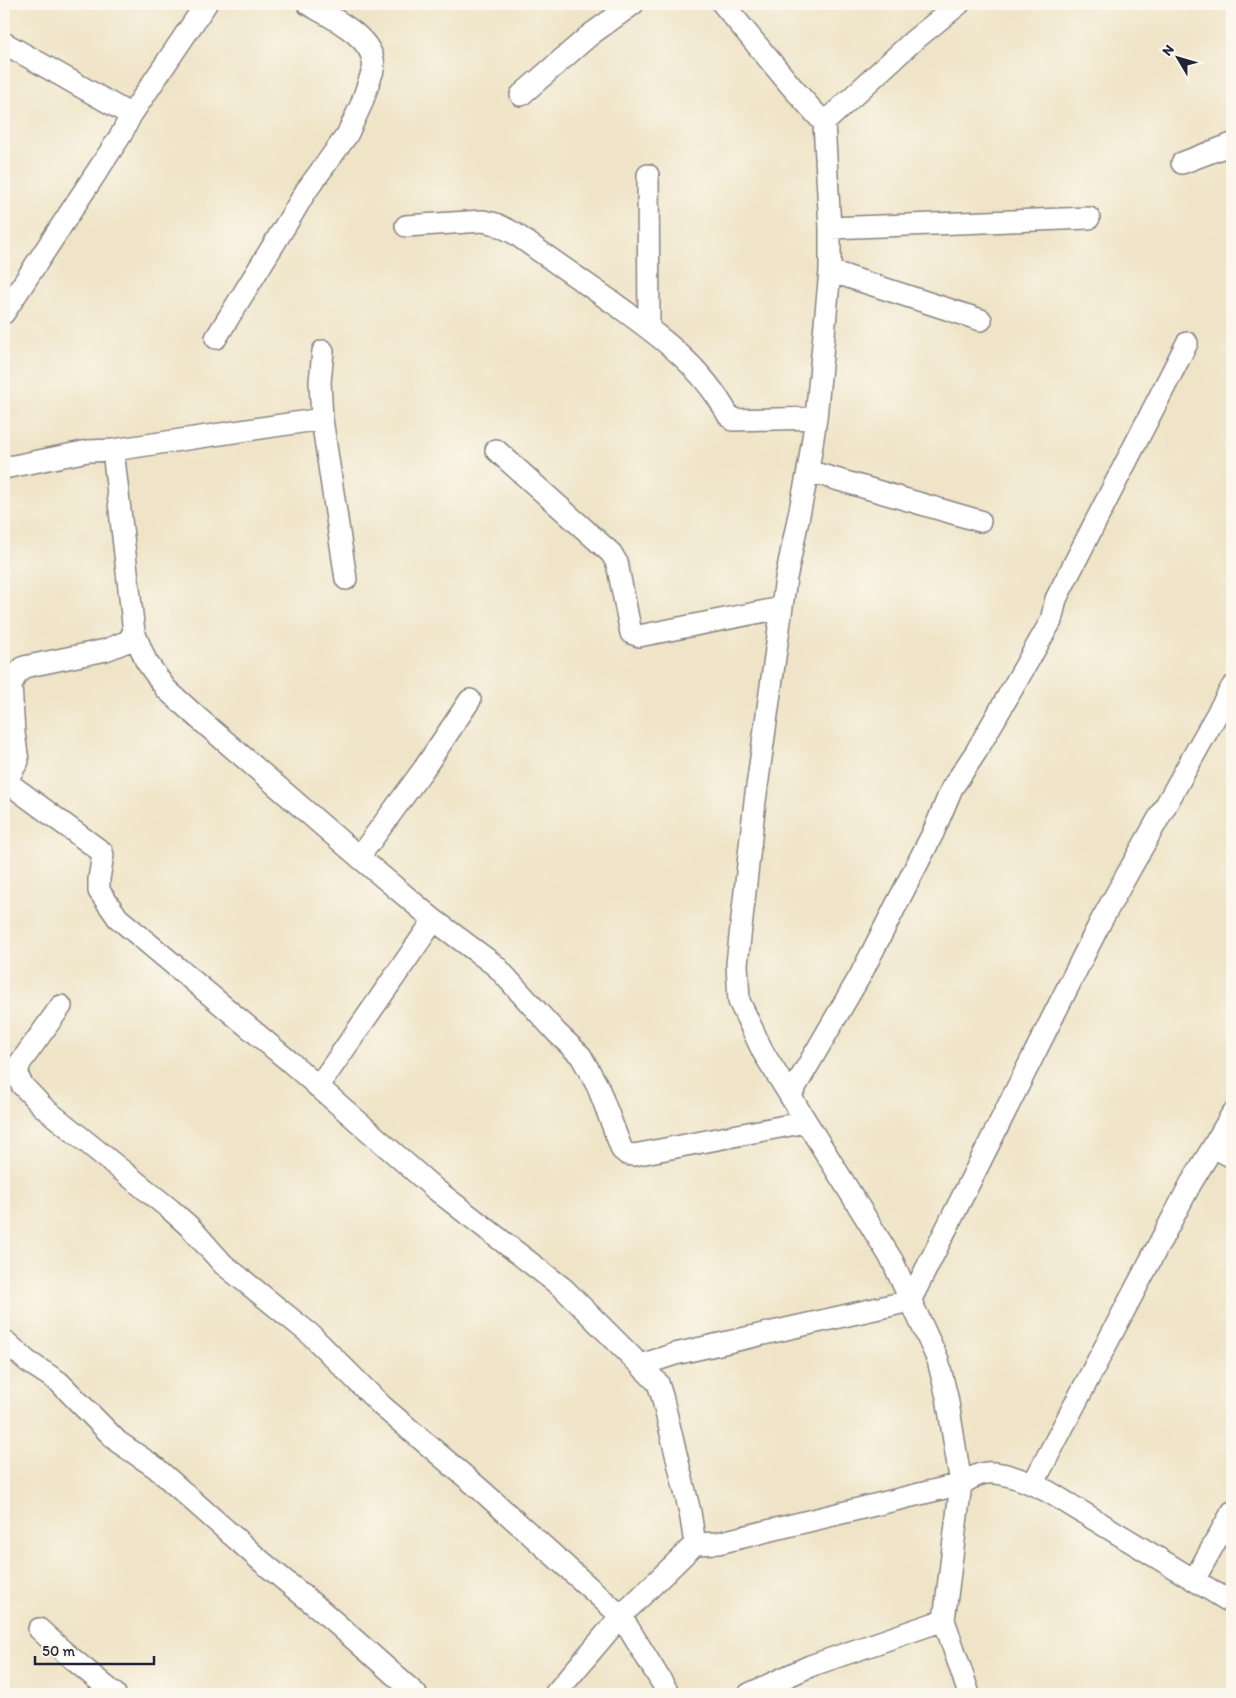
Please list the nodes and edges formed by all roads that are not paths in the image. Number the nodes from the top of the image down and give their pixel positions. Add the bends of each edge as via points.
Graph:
1 (206, 4) edge
2 (308, 4) edge
3 (633, 4) edge
4 (723, 4) edge
5 (959, 4) edge
6 (4, 43) edge
7 (521, 95) dead end
8 (131, 115) junction
9 (824, 122) junction
10 (1232, 144) edge
11 (1182, 163) dead end
12 (648, 174) dead end
13 (1089, 218) dead end
14 (406, 226) dead end
15 (830, 228) junction
16 (830, 270) junction
17 (4, 313) edge
18 (981, 320) dead end
19 (649, 328) junction
20 (216, 338) dead end
21 (1187, 343) dead end
22 (323, 351) dead end
23 (816, 418) junction
24 (322, 419) junction
25 (113, 450) junction
26 (496, 450) dead end
27 (4, 468) edge
28 (808, 471) junction
29 (980, 521) dead end
30 (346, 579) dead end
31 (782, 608) junction
32 (134, 632) junction
33 (1232, 687) edge
34 (470, 700) dead end
35 (9, 778) edge
36 (359, 857) junction
37 (434, 920) junction
38 (60, 1006) dead end
39 (318, 1087) junction
40 (790, 1096) junction
41 (1232, 1114) edge
42 (806, 1122) junction
43 (1213, 1148) junction
44 (1232, 1157) edge
45 (910, 1301) junction
46 (4, 1340) edge
47 (641, 1365) junction
48 (961, 1484) junction
49 (1033, 1484) junction
50 (1232, 1512) edge
51 (695, 1544) junction
52 (1194, 1580) junction
53 (1232, 1603) edge
54 (621, 1616) junction
55 (944, 1620) junction
56 (39, 1629) dead end
57 (116, 1694) edge
58 (416, 1694) edge
59 (555, 1694) edge
60 (669, 1694) edge
61 (749, 1694) edge
62 (969, 1694) edge

1 - 8 street
2 - 20 street via 353,31 368,49 373,70 347,135 306,191
3 - 7 street via 590,35
4 - 9 street
5 - 9 street
6 - 8 street
8 - 17 street
9 - 15 street
10 - 11 street
12 - 19 street
13 - 15 street
14 - 19 street via 483,221 496,224 514,233
15 - 16 street
16 - 18 street
16 - 23 street
19 - 23 street via 699,373 733,420
21 - 40 street via 1056,599 1051,621 952,788 860,976
22 - 24 street via 320,382
23 - 28 street
24 - 25 street
24 - 30 street
25 - 27 street via 88,451
25 - 32 street
26 - 31 street via 611,553 617,563 631,633 635,636
28 - 29 street
28 - 31 street
31 - 40 street via 755,801 737,964 739,1001 763,1052
32 - 35 street via 128,641 106,650 24,666 16,675 11,685 18,761
32 - 36 street via 146,661 166,689
33 - 45 street via 1101,921
34 - 36 street
35 - 39 street via 102,852 99,891 118,918
36 - 37 street
37 - 39 street
37 - 42 street via 496,966 581,1056 598,1086 622,1150 627,1154
38 - 54 street via 20,1063 17,1074 22,1085 43,1107 172,1210 223,1264 310,1334 382,1406
39 - 47 street via 435,1189 564,1289
40 - 42 street
41 - 43 street
42 - 45 street via 892,1260
43 - 44 street
43 - 49 street via 1191,1183
45 - 47 street via 675,1354
45 - 48 street via 938,1360
46 - 58 street via 27,1362 59,1382 118,1442 155,1467
47 - 51 street via 658,1383 662,1396
48 - 49 street via 986,1473 998,1473
48 - 51 street via 718,1543
48 - 55 street
49 - 52 street
50 - 52 street
51 - 54 street
52 - 53 street
54 - 59 street
54 - 60 street
55 - 61 street via 810,1666
55 - 62 street
56 - 57 street

